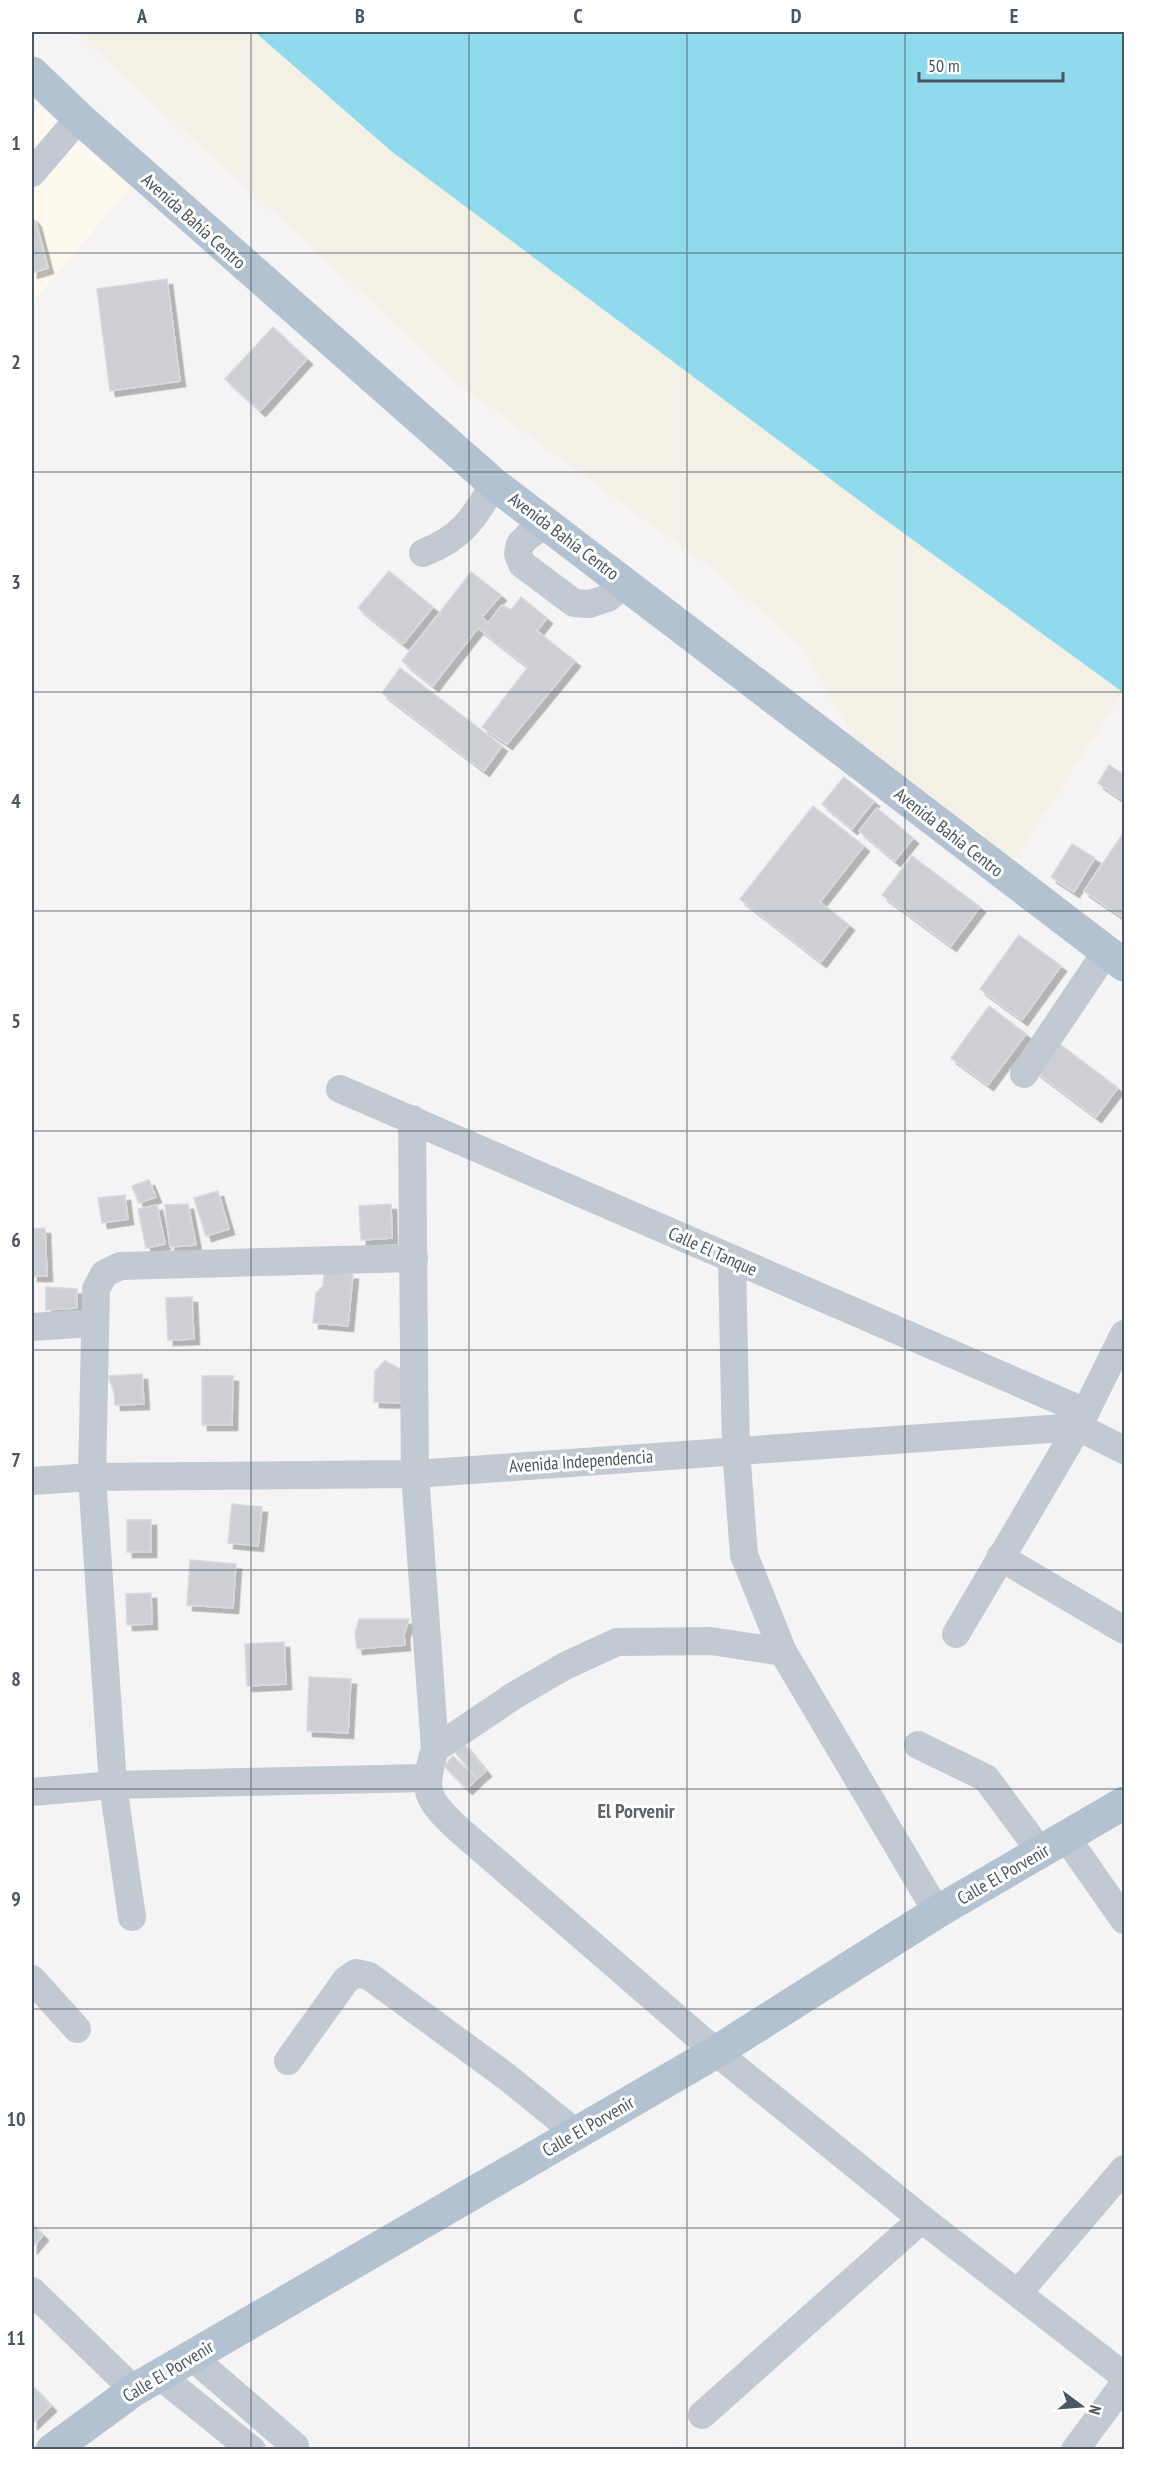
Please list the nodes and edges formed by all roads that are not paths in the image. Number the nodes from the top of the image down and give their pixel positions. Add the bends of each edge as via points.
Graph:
1 (32, 72) edge
2 (79, 118) junction
3 (32, 173) edge
4 (494, 484) junction
5 (546, 524) junction
6 (423, 553) dead end
7 (625, 583) junction
8 (1117, 955) edge
9 (1024, 1074) dead end
10 (340, 1089) dead end
11 (412, 1119) junction
12 (414, 1258) junction
13 (732, 1259) junction
14 (93, 1323) junction
15 (32, 1327) edge
16 (1125, 1334) edge
17 (1082, 1420) junction
18 (736, 1450) junction
19 (1125, 1450) edge
20 (415, 1474) junction
21 (92, 1477) junction
22 (32, 1481) edge
23 (999, 1557) junction
24 (1125, 1630) edge
25 (956, 1634) dead end
26 (783, 1652) junction
27 (918, 1745) dead end
28 (435, 1749) junction
29 (426, 1778) junction
30 (37, 1785) edge
31 (113, 1785) junction
32 (1125, 1803) edge
33 (1053, 1844) junction
34 (937, 1912) junction
35 (132, 1917) dead end
36 (1125, 1920) edge
37 (32, 1979) edge
38 (77, 2029) dead end
39 (716, 2052) junction
40 (288, 2061) dead end
41 (576, 2133) junction
42 (1125, 2169) edge
43 (922, 2219) junction
44 (32, 2291) edge
45 (1018, 2292) junction
46 (191, 2356) junction
47 (1125, 2376) edge
48 (146, 2382) junction
49 (1125, 2384) edge
50 (702, 2415) dead end
51 (295, 2446) dead end
52 (52, 2450) edge
53 (252, 2450) edge
54 (1075, 2450) edge

1 - 2 main road, Avenida Bahía Centro
2 - 3 street
2 - 4 main road, Avenida Bahía Centro
4 - 5 main road, Avenida Bahía Centro
4 - 6 street via 463,530 447,544
5 - 7 main road, Avenida Bahía Centro
5 - 7 street via 520,544 518,554 522,564 574,603 589,604 608,598
7 - 8 main road, Avenida Bahía Centro
8 - 9 street
10 - 11 street, Calle El Tanque
11 - 12 street
11 - 13 street, Calle El Tanque
12 - 14 street via 120,1266 104,1274 96,1289
12 - 20 street
13 - 17 street, Calle El Tanque
13 - 18 street
14 - 15 street
14 - 21 street
16 - 17 street
17 - 18 street, Avenida Independencia
17 - 19 street, Avenida Independencia
17 - 23 street
18 - 20 street, Avenida Independencia
18 - 26 street via 744,1555
20 - 21 street, Avenida Independencia
20 - 28 street
21 - 22 street, Avenida Independencia
21 - 31 street
23 - 24 street
23 - 25 street
26 - 28 street via 711,1641 617,1642 545,1678
26 - 34 street
27 - 33 street via 986,1778
28 - 29 street
29 - 31 street
29 - 39 street via 432,1804 457,1828
30 - 31 street
31 - 35 street
32 - 33 main road, Calle El Porvenir
33 - 34 main road, Calle El Porvenir
33 - 36 street
34 - 39 main road, Calle El Porvenir
37 - 38 street
39 - 41 main road, Calle El Porvenir
39 - 43 street
40 - 41 street via 346,1980 356,1974 369,1976
41 - 46 main road, Calle El Porvenir
42 - 45 street
43 - 45 street
43 - 50 street
44 - 48 street
45 - 47 street
46 - 48 main road, Calle El Porvenir
46 - 51 street
48 - 52 main road, Calle El Porvenir
48 - 53 street
49 - 54 street

